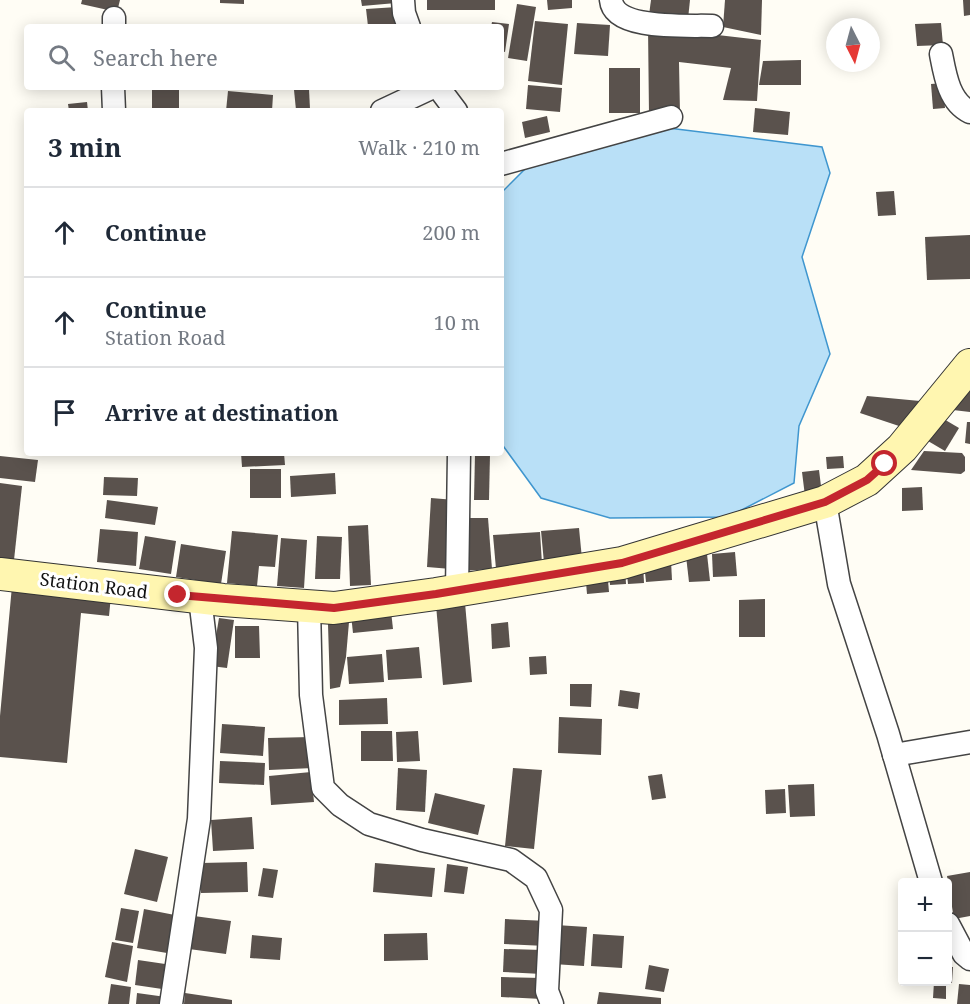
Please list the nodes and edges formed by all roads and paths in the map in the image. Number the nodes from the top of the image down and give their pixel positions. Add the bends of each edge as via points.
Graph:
1 (403, 0) edge
2 (611, 0) edge
3 (408, 24) edge
4 (712, 26) dead end
5 (941, 54) dead end
6 (113, 90) edge
7 (428, 90) edge
8 (438, 90) edge
9 (114, 108) edge
10 (389, 108) edge
11 (453, 108) edge
12 (970, 112) edge
13 (671, 117) dead end
14 (504, 163) edge
15 (970, 365) edge
16 (459, 456) edge
17 (825, 502) junction
18 (0, 574) edge
19 (457, 591) junction
20 (211, 599) junction
21 (309, 606) junction
22 (970, 742) edge
23 (894, 755) junction
24 (930, 878) edge
25 (952, 932) edge
26 (970, 959) edge
27 (548, 1000) edge
28 (171, 1004) edge

1 - 3 street
2 - 4 street via 618,15 638,23
5 - 12 street via 952,95
6 - 9 street
7 - 10 street
8 - 11 street
13 - 14 street
15 - 17 main road, Station Road via 902,448 867,480
16 - 19 street
17 - 19 main road, Station Road via 622,563
17 - 23 street via 839,584
18 - 20 main road, Station Road
19 - 21 main road, Station Road via 334,608
20 - 21 main road, Station Road
20 - 28 street via 199,819
21 - 27 street via 311,695 323,788 369,824 511,860 536,878 551,910
22 - 23 street
23 - 24 street
25 - 26 street

